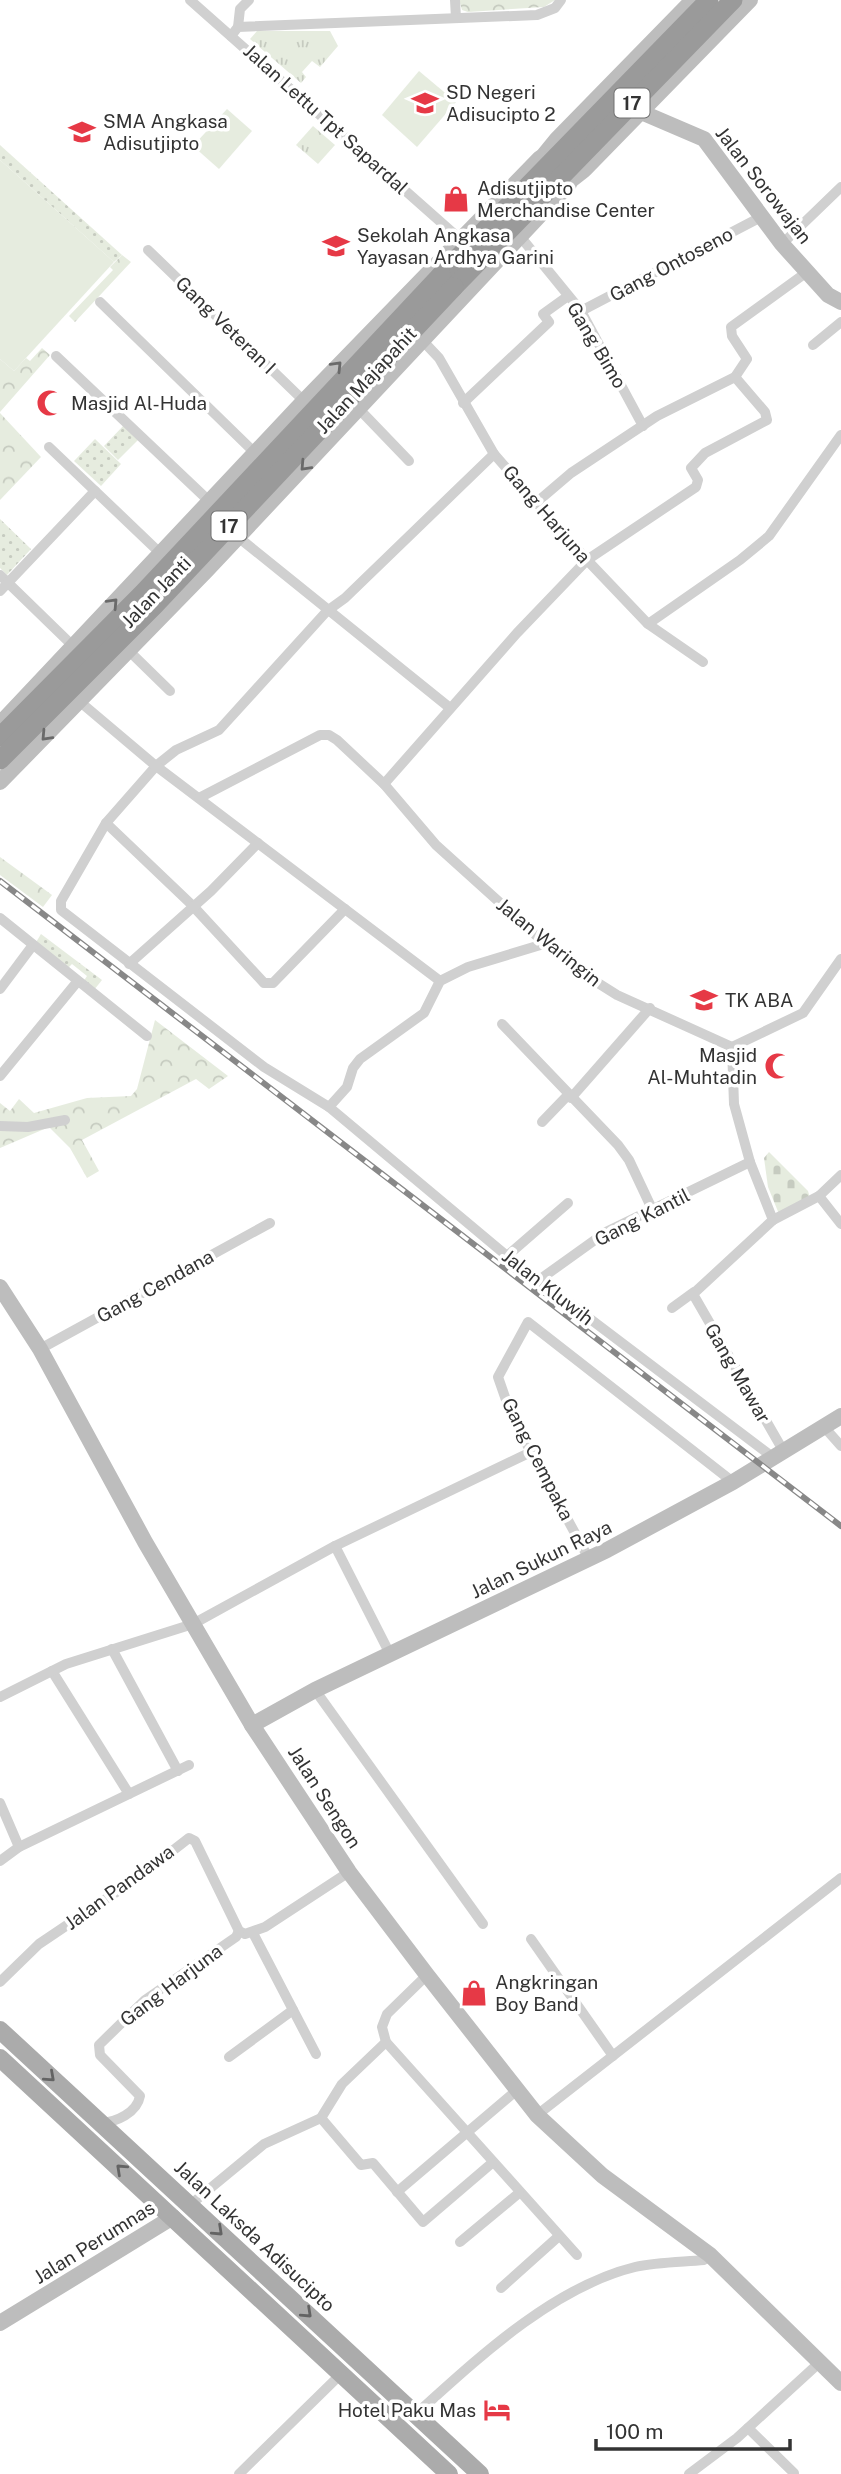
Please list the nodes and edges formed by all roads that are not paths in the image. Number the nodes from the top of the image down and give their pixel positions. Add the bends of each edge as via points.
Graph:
1 (190, 0) edge
2 (249, 0) edge
3 (455, 0) edge
4 (561, 0) edge
5 (693, 0) edge
6 (709, 0) edge
7 (733, 0) edge
8 (750, 0) edge
9 (456, 18) junction
10 (235, 32) junction
11 (646, 56) junction
12 (641, 112) junction
13 (540, 158) junction
14 (569, 184) junction
15 (841, 187) edge
16 (525, 201) junction
17 (761, 217) junction
18 (519, 235) junction
19 (461, 240) junction
20 (782, 244) junction
21 (148, 250) dead end
22 (807, 272) junction
23 (447, 281) junction
24 (568, 296) junction
25 (100, 302) dead end
26 (841, 302) edge
27 (580, 311) junction
28 (841, 321) edge
29 (422, 340) junction
30 (813, 345) dead end
31 (56, 356) dead end
32 (735, 377) junction
33 (304, 401) junction
34 (463, 403) junction
35 (359, 410) junction
36 (643, 426) junction
37 (841, 435) edge
38 (49, 447) dead end
39 (255, 453) junction
40 (494, 454) junction
41 (410, 461) dead end
42 (95, 491) junction
43 (209, 501) junction
44 (537, 502) junction
45 (238, 537) junction
46 (156, 557) junction
47 (587, 560) junction
48 (3, 583) edge
49 (185, 593) junction
50 (327, 611) junction
51 (648, 624) junction
52 (73, 646) junction
53 (128, 650) junction
54 (703, 662) dead end
55 (170, 691) dead end
56 (79, 701) junction
57 (450, 709) junction
58 (0, 724) edge
59 (0, 737) edge
60 (5, 766) edge
61 (156, 766) junction
62 (0, 782) edge
63 (384, 783) junction
64 (199, 799) junction
65 (106, 824) junction
66 (258, 843) junction
67 (192, 905) junction
68 (345, 909) junction
69 (0, 918) edge
70 (547, 943) junction
71 (33, 945) junction
72 (841, 959) edge
73 (129, 964) junction
74 (440, 981) junction
75 (77, 982) junction
76 (0, 989) edge
77 (650, 1008) junction
78 (502, 1024) dead end
79 (147, 1036) dead end
80 (732, 1047) junction
81 (0, 1076) edge
82 (570, 1096) junction
83 (329, 1107) junction
84 (65, 1120) dead end
85 (542, 1122) dead end
86 (0, 1126) edge
87 (750, 1162) junction
88 (841, 1175) edge
89 (819, 1196) junction
90 (568, 1203) dead end
91 (653, 1211) junction
92 (773, 1220) junction
93 (270, 1223) dead end
94 (841, 1224) edge
95 (507, 1255) junction
96 (539, 1280) junction
97 (0, 1287) edge
98 (694, 1293) junction
99 (5, 1305) edge
100 (672, 1308) dead end
101 (40, 1349) junction
102 (841, 1416) edge
103 (825, 1428) junction
104 (841, 1446) edge
105 (531, 1452) junction
106 (779, 1455) junction
107 (733, 1482) junction
108 (335, 1546) junction
109 (589, 1559) junction
110 (193, 1624) junction
111 (112, 1649) junction
112 (391, 1656) junction
113 (51, 1671) junction
114 (315, 1690) junction
115 (0, 1697) edge
116 (252, 1726) junction
117 (189, 1765) dead end
118 (178, 1771) junction
119 (129, 1794) junction
120 (0, 1803) edge
121 (19, 1847) junction
122 (0, 1861) edge
123 (349, 1872) junction
124 (841, 1878) edge
125 (483, 1924) dead end
126 (239, 1931) junction
127 (253, 1933) junction
128 (531, 1939) dead end
129 (427, 1975) junction
130 (0, 1982) edge
131 (293, 2010) junction
132 (0, 2030) edge
133 (386, 2042) junction
134 (316, 2054) dead end
135 (613, 2056) junction
136 (229, 2057) dead end
137 (0, 2058) edge
138 (517, 2090) junction
139 (537, 2115) junction
140 (321, 2118) junction
141 (101, 2123) junction
142 (465, 2133) junction
143 (492, 2163) junction
144 (397, 2192) junction
145 (519, 2193) junction
146 (190, 2205) junction
147 (173, 2217) junction
148 (559, 2236) junction
149 (460, 2242) dead end
150 (576, 2255) dead end
151 (710, 2255) junction
152 (501, 2288) dead end
153 (0, 2323) edge
154 (819, 2362) junction
155 (341, 2374) junction
156 (841, 2383) edge
157 (416, 2414) junction
158 (748, 2428) junction
159 (794, 2473) edge
160 (239, 2474) edge
161 (449, 2474) edge
162 (480, 2474) edge
163 (689, 2474) edge

1 - 10 street, Jalan Lettu Tpt Sapardal
2 - 10 street via 240,9
3 - 9 street
4 - 9 street via 555,8 537,15
5 - 11 street
6 - 11 highway, Jalan Majapahit / 17
7 - 16 highway, Jalan Majapahit / 17
8 - 12 street
9 - 10 street
10 - 19 street, Jalan Lettu Tpt Sapardal
11 - 13 street
11 - 16 highway, Jalan Majapahit / 17
12 - 14 street
12 - 17 street, Jalan Sorowajan via 704,139
13 - 16 street
13 - 19 street, Jalan Janti
14 - 16 street
14 - 18 street, Jalan Janti
15 - 20 street
16 - 23 highway, Jalan Majapahit / 17
17 - 20 street, Jalan Sorowajan
17 - 27 street, Gang Ontoseno
18 - 24 street, Gang Bimo
18 - 29 street, Jalan Janti
33 -> 19 street, Jalan Janti
20 - 22 street, Jalan Sorowajan
21 - 33 street, Gang Veteran I
22 - 26 street, Jalan Sorowajan
22 - 32 street via 731,327 747,359
23 - 59 highway, Jalan Majapahit / 17, bridge
23 - 60 highway, Jalan Majapahit / 17, bridge
24 - 27 street, Gang Bimo
24 - 34 street via 543,314 549,322
25 - 39 street
27 - 36 street, Gang Bimo
28 - 30 street
29 - 34 street, Gang Harjuna via 439,358
29 - 35 street, Jalan Janti
31 - 43 street
32 - 36 street
32 - 47 street via 765,412 767,421 705,453 691,468 698,480 696,487
33 - 39 street, Jalan Janti
34 - 40 street, Gang Harjuna
35 - 41 street
35 -> 45 street, Jalan Janti
36 - 44 street
37 - 51 street via 769,536
38 - 42 street
39 - 43 street, Jalan Janti
40 - 44 street, Gang Harjuna
40 - 50 street
42 - 46 street
42 - 48 street
43 - 46 street, Jalan Janti
44 - 47 street, Gang Harjuna
45 - 49 street, Jalan Janti
45 - 50 street
46 - 49 street
52 -> 46 street, Jalan Janti
47 - 51 street, Gang Harjuna
47 - 57 street
48 - 52 street
49 - 53 street, Jalan Janti
50 - 57 street
50 - 61 street via 219,730 176,750
51 - 54 street, Gang Harjuna
52 - 58 street, Jalan Janti
53 - 55 street
53 - 56 street, Jalan Janti
56 -> 60 street, Jalan Janti
56 - 61 street
57 - 63 street
60 - 62 street, Jalan Janti
61 - 64 street
61 - 65 street
63 - 64 street, Jalan Waringin via 337,740 320,735
63 - 70 street, Jalan Waringin via 436,845
64 - 66 street
65 - 67 street
65 - 73 street via 60,907
66 - 67 street
66 - 68 street
67 - 68 street via 269,984
67 - 73 street
68 - 74 street
69 - 71 street
70 - 74 street via 468,967
70 - 77 street, Jalan Waringin via 590,978
71 - 75 street
71 - 76 street
72 - 80 street via 803,1013
73 - 83 street, Jalan Kluwih via 264,1067
74 - 83 street via 424,1013 360,1059 347,1087
75 - 79 street
75 - 81 street
77 - 80 street, Jalan Waringin
77 - 82 street
78 - 82 street
80 - 87 street via 734,1104
82 - 85 street
82 - 91 street via 623,1153
83 - 95 street, Jalan Kluwih
84 - 86 street via 29,1127
87 - 91 street, Gang Kantil
87 - 92 street
88 - 89 street
89 - 92 street
89 - 94 street
90 - 95 street
91 - 96 street, Gang Kantil via 606,1232
92 - 98 street
93 - 101 street, Gang Cendana
95 - 96 street, Jalan Kluwih
96 - 106 street, Jalan Kluwih
97 - 99 street, Jalan Sengon
98 - 100 street
98 - 106 street, Gang Mawar
99 - 101 street, Jalan Sengon
101 - 110 street, Jalan Sengon
102 - 103 street, Jalan Sukun Raya
103 - 104 street
103 - 106 street, Jalan Sukun Raya
105 - 107 street, Gang Cempaka via 498,1377 528,1322
105 - 108 street
105 - 109 street, Gang Cempaka
106 - 107 street, Jalan Sukun Raya
107 - 109 street, Jalan Sukun Raya
108 - 110 street
108 - 112 street
109 - 112 street, Jalan Sukun Raya
110 - 111 street
110 - 116 street, Jalan Sengon
111 - 113 street
111 - 118 street
112 - 114 street, Jalan Sukun Raya
113 - 115 street
113 - 119 street
114 - 116 street, Jalan Sukun Raya
114 - 125 street
116 - 123 street, Jalan Sengon
117 - 118 street
118 - 119 street
119 - 121 street
120 - 121 street
121 - 122 street
123 - 127 street
123 - 129 street, Jalan Sengon
124 - 135 street
126 - 127 street
126 - 130 street, Jalan Pandawa via 195,1841 189,1838 39,1944
126 - 141 street, Gang Harjuna via 129,2013 99,2045 100,2055 139,2096 138,2104 118,2122
127 - 131 street
128 - 135 street
129 - 133 street via 387,2014 382,2026
129 - 138 street, Jalan Sengon
131 - 134 street
131 - 136 street
132 -> 141 main road, Jalan Laksda Adisucipto
133 - 140 street via 342,2084
133 - 142 street
135 - 139 street
147 -> 137 main road
138 - 139 street, Jalan Sengon
138 - 142 street
139 - 151 street, Jalan Sengon via 603,2176
140 - 144 street via 361,2165 373,2163
140 - 146 street via 264,2144
141 - 146 main road, Jalan Laksda Adisucipto
142 - 143 street
142 - 144 street
143 - 144 street via 427,2222 420,2220
143 - 145 street
145 - 148 street
145 - 149 street
146 -> 157 main road, Jalan Laksda Adisucipto
147 - 153 street, Jalan Perumnas
147 - 155 main road
148 - 150 street
148 - 152 street
151 - 154 street, Jalan Sengon
151 - 157 street via 704,2260 635,2267 574,2292 518,2327
154 - 156 street, Jalan Sengon
154 - 158 street
155 - 160 street
155 - 161 main road
157 - 162 main road, Jalan Laksda Adisucipto
158 - 159 street
158 - 163 street

